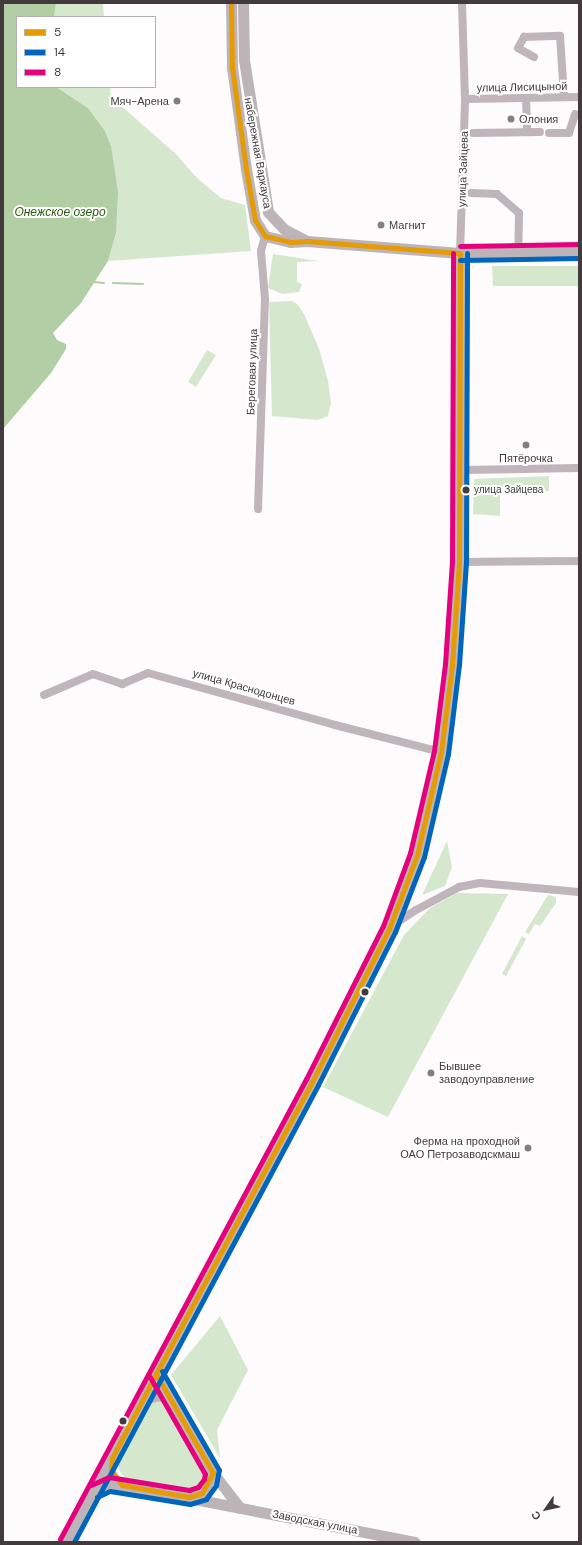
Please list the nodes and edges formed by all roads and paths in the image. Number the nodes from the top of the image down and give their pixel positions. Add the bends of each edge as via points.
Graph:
1 (231, 3) edge
2 (243, 3) edge
3 (462, 3) edge
4 (534, 57) dead end
5 (564, 97) junction
6 (579, 97) edge
7 (526, 98) junction
8 (465, 99) junction
9 (575, 114) dead end
10 (527, 132) junction
11 (540, 132) dead end
12 (473, 133) dead end
13 (549, 134) dead end
14 (471, 194) dead end
15 (274, 221) junction
16 (262, 232) junction
17 (307, 241) junction
18 (579, 251) edge
19 (518, 252) junction
20 (460, 253) junction
21 (579, 468) edge
22 (458, 470) junction
23 (258, 509) dead end
24 (579, 560) edge
25 (459, 562) junction
26 (44, 695) dead end
27 (441, 752) junction
28 (579, 892) edge
29 (389, 928) junction
30 (156, 1374) junction
31 (143, 1399) junction
32 (173, 1401) junction
33 (112, 1458) junction
34 (213, 1473) junction
35 (122, 1485) junction
36 (94, 1491) junction
37 (189, 1497) junction
38 (240, 1508) junction
39 (66, 1542) edge
40 (414, 1542) edge

1 - 16 main road, набережная Варкауса via 232,67 246,169
2 - 15 main road, набережная Варкауса via 244,60 248,92 268,212
3 - 8 street, улица Зайцева
4 - 5 street via 518,48 524,36 560,36
5 - 6 street, улица Лисицыной
5 - 7 street, улица Лисицыной
7 - 8 street, улица Лисицыной
7 - 10 street
8 - 20 street, улица Зайцева
9 - 13 street via 569,133
10 - 11 street
10 - 12 street
14 - 19 street via 497,194 519,213
15 - 16 main road via 274,231
15 - 17 main road, набережная Варкауса
16 - 17 main road via 290,242
16 - 23 street, Береговая улица via 265,299
17 - 20 main road
18 - 19 main road
19 - 20 main road
20 - 22 main road, улица Зайцева
21 - 22 street
22 - 25 main road, улица Зайцева
24 - 25 street
25 - 27 main road, улица Зайцева via 452,665
26 - 27 street, улица Краснодонцев via 93,674 122,684 148,673 336,726
27 - 29 main road, улица Зайцева via 429,813 417,855
28 - 29 street via 480,884 459,887
29 - 30 main road, улица Зайцева via 312,1082
30 - 31 main road, улица Зайцева
30 - 32 main road
31 - 32 main road via 160,1395
31 - 33 main road, улица Зайцева
32 - 34 main road
33 - 35 main road via 111,1469
33 - 36 main road, улица Зайцева
34 - 37 main road via 202,1493
34 - 38 main road
35 - 36 main road, Заводская улица via 109,1484
35 - 37 main road, Заводская улица
36 - 39 main road, улица Зайцева
37 - 38 main road, Заводская улица
38 - 40 main road, Заводская улица

